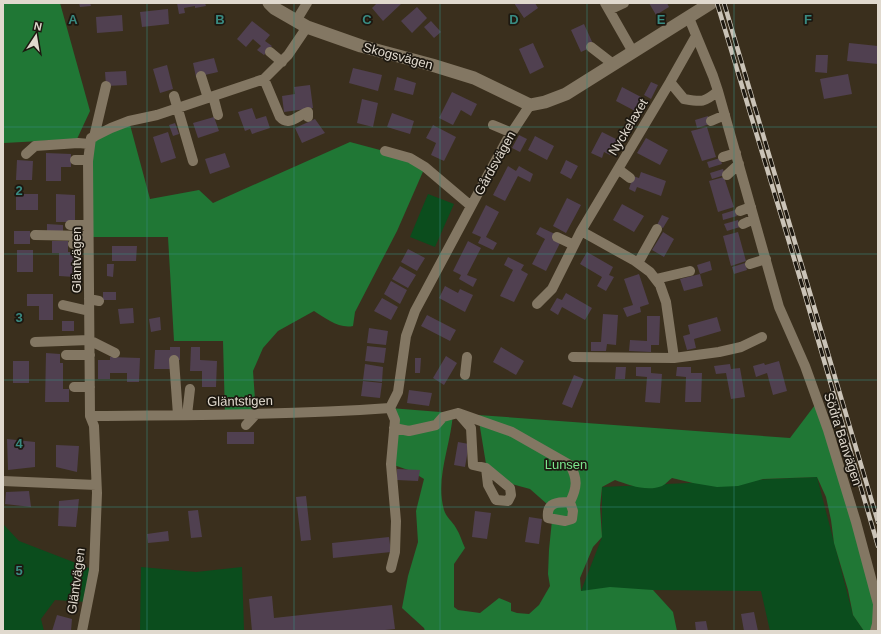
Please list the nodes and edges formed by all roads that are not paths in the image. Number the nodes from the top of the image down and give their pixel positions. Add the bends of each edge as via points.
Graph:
1 (269, 3) edge
2 (308, 3) edge
3 (624, 3) edge
4 (706, 5) edge
5 (607, 6) edge
6 (689, 18) junction
7 (302, 24) junction
8 (696, 36) junction
9 (592, 47) dead end
10 (270, 52) dead end
11 (633, 52) junction
12 (282, 62) junction
13 (613, 64) junction
14 (201, 76) dead end
15 (264, 79) junction
16 (670, 82) junction
17 (106, 86) dead end
18 (718, 91) junction
19 (174, 96) dead end
20 (210, 97) junction
21 (530, 105) junction
22 (178, 108) junction
23 (725, 114) junction
24 (218, 115) dead end
25 (308, 117) dead end
26 (711, 121) dead end
27 (493, 125) dead end
28 (512, 133) junction
29 (92, 140) junction
30 (385, 151) dead end
31 (736, 153) junction
32 (26, 154) dead end
33 (723, 157) dead end
34 (75, 160) dead end
35 (88, 160) junction
36 (192, 161) dead end
37 (739, 164) junction
38 (618, 169) junction
39 (727, 175) dead end
40 (630, 178) dead end
41 (471, 206) junction
42 (751, 207) junction
43 (740, 211) dead end
44 (754, 219) junction
45 (743, 224) dead end
46 (70, 225) dead end
47 (88, 225) junction
48 (657, 229) dead end
49 (581, 231) junction
50 (35, 235) dead end
51 (557, 237) dead end
52 (88, 240) junction
53 (73, 244) dead end
54 (574, 245) junction
55 (766, 259) junction
56 (638, 263) junction
57 (750, 264) dead end
58 (690, 272) dead end
59 (656, 279) junction
60 (537, 304) dead end
61 (63, 305) dead end
62 (89, 311) junction
63 (762, 336) dead end
64 (89, 340) junction
65 (35, 342) dead end
66 (115, 353) dead end
67 (66, 355) dead end
68 (90, 355) junction
69 (467, 357) dead end
70 (573, 357) dead end
71 (674, 358) junction
72 (174, 360) dead end
73 (464, 375) dead end
74 (74, 387) dead end
75 (90, 387) junction
76 (190, 390) dead end
77 (390, 408) junction
78 (458, 413) junction
79 (256, 414) junction
80 (182, 415) junction
81 (90, 416) junction
82 (246, 425) dead end
83 (394, 428) junction
84 (486, 468) dead end
85 (3, 481) edge
86 (96, 485) junction
87 (570, 502) dead end
88 (391, 568) dead end
89 (82, 631) edge
90 (875, 631) edge

1 - 7 street, Skogsvägen
2 - 7 street
3 - 5 street
4 - 6 street
5 - 11 street
6 - 8 street, Södra Banvägen
6 - 11 street
7 - 12 street via 288,55
7 - 21 street, Skogsvägen via 361,46 474,78
8 - 16 street, Nyckelaxet
8 - 18 street, Södra Banvägen
9 - 13 street
10 - 12 street
11 - 13 street
12 - 15 street
13 - 21 street via 566,94
14 - 20 street
15 - 20 street
15 - 25 street via 277,102 280,117 289,125 308,112
16 - 18 street via 684,99 708,100
16 - 38 street, Nyckelaxet
17 - 29 street, Gläntvägen
18 - 23 street, Södra Banvägen
19 - 22 street
20 - 22 street
20 - 24 street
21 - 28 street, Gårdsvägen
22 - 29 street via 164,117 129,121
22 - 36 street
23 - 26 street
23 - 31 street, Södra Banvägen
27 - 28 street
28 - 41 street, Gårdsvägen
29 - 32 street via 35,146
29 - 35 street, Gläntvägen
30 - 41 street via 410,158 425,167
31 - 33 street
31 - 37 street, Södra Banvägen
34 - 35 street
35 - 47 street, Gläntvägen
37 - 39 street
37 - 42 street, Södra Banvägen
38 - 40 street
38 - 49 street, Nyckelaxet
41 - 77 street, Gårdsvägen via 415,311 406,336 398,392
42 - 43 street
42 - 44 street, Södra Banvägen
44 - 45 street
44 - 55 street, Södra Banvägen
46 - 47 street
47 - 52 street, Gläntvägen
48 - 56 street
49 - 54 street, Nyckelaxet
49 - 56 street
50 - 52 street
51 - 54 street
52 - 53 street
52 - 62 street, Gläntvägen via 94,300
54 - 60 street, Nyckelaxet via 552,289
55 - 57 street
55 - 90 street, Södra Banvägen via 780,307 828,430 856,522 878,604 878,624
56 - 59 street
58 - 59 street
59 - 71 street via 666,302
61 - 62 street
62 - 64 street, Gläntvägen
63 - 71 street via 741,347
64 - 65 street
64 - 66 street
64 - 68 street, Gläntvägen
67 - 68 street
68 - 75 street, Gläntvägen
69 - 73 street
70 - 71 street
72 - 80 street
74 - 75 street
75 - 81 street, Gläntvägen
76 - 80 street
77 - 79 street, Gläntstigen
77 - 83 street via 395,420
78 - 83 street via 443,417 436,425 409,431
78 - 84 street via 471,428 473,465
78 - 87 street via 512,432 570,466 574,473 576,489
79 - 80 street, Gläntstigen
79 - 82 street
80 - 81 street, Gläntstigen
81 - 86 street, Gläntvägen via 94,426
83 - 88 street via 391,464 396,521 395,552
85 - 86 street via 71,488
86 - 89 street, Gläntvägen via 94,570

